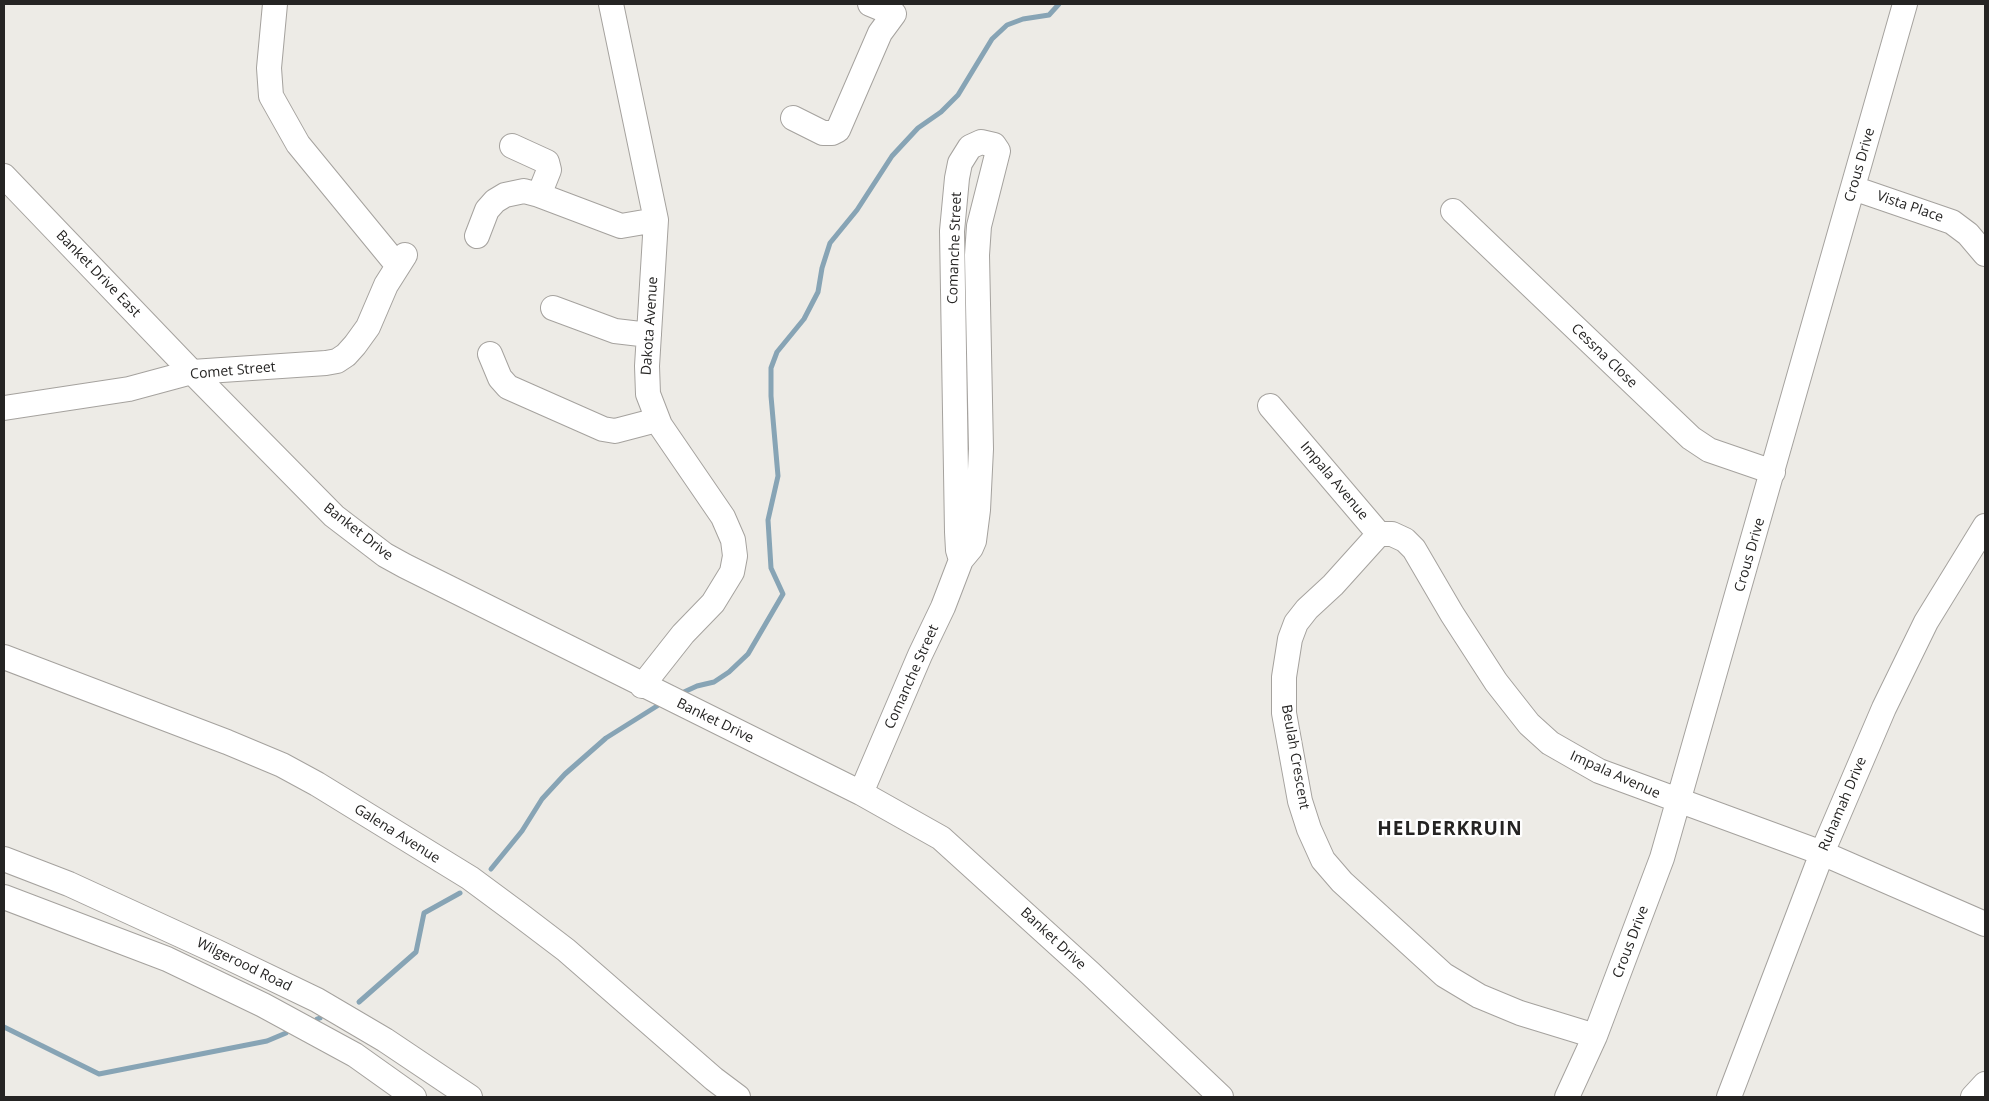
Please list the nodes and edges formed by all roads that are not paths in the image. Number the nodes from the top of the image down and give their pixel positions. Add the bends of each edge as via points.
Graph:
1 (274, 4) edge
2 (611, 4) edge
3 (870, 4) edge
4 (1905, 4) edge
5 (900, 9) edge
6 (792, 118) dead end
7 (512, 146) dead end
8 (4, 176) edge
9 (1853, 188) junction
10 (539, 195) junction
11 (1453, 211) dead end
12 (656, 220) junction
13 (477, 236) dead end
14 (1985, 254) edge
15 (553, 308) dead end
16 (649, 334) junction
17 (490, 354) dead end
18 (192, 372) junction
19 (1270, 406) dead end
20 (4, 408) edge
21 (657, 420) junction
22 (1773, 472) junction
23 (1985, 526) edge
24 (1379, 534) junction
25 (961, 560) junction
26 (4, 657) edge
27 (642, 686) junction
28 (861, 793) junction
29 (1678, 802) junction
30 (1822, 853) junction
31 (4, 858) edge
32 (4, 897) edge
33 (1985, 924) edge
34 (1595, 1036) junction
35 (1985, 1084) edge
36 (414, 1097) edge
37 (470, 1097) edge
38 (738, 1097) edge
39 (1221, 1097) edge
40 (1567, 1097) edge
41 (1730, 1097) edge
42 (1973, 1097) edge

1 - 18 street, Comet Street via 270,96 298,144 402,261 386,284 368,327 346,355 337,361
2 - 12 street, Dakota Avenue
3 - 5 street
4 - 9 street, Crous Drive
5 - 6 street via 880,33 838,130 823,133
7 - 10 street via 547,162 549,170
8 - 18 street, Banket Drive East
9 - 14 street, Vista Place via 1952,222 1968,234
9 - 22 street, Crous Drive
10 - 12 street via 620,226
10 - 13 street via 524,191 495,201
11 - 22 street, Cessna Close via 1691,438 1709,450
12 - 16 street, Dakota Avenue
15 - 16 street via 615,331
16 - 21 street, Dakota Avenue via 646,381
17 - 21 street via 508,388 603,429 615,431
18 - 20 street, Comet Street via 130,389
18 - 27 street, Banket Drive via 334,516 385,555
19 - 24 street, Impala Avenue
21 - 27 street, Dakota Avenue via 723,517 733,540 735,556 732,572 713,603 683,634
22 - 29 street, Crous Drive
23 - 30 street, Ruhamah Drive via 1926,622 1884,708
24 - 29 street, Impala Avenue via 1392,534 1414,549 1496,682 1529,724 1550,744 1599,771
24 - 34 street, Beulah Crescent via 1307,609 1296,623 1290,639 1284,677 1284,713 1300,801 1309,829 1323,860 1342,882 1444,975 1487,1000
25 - 25 street, Comanche Street via 956,532 952,231 960,163 970,147 981,142 994,145 998,152 979,226 977,255 978,510 974,541
25 - 28 street, Comanche Street
26 - 38 street, Galena Avenue via 227,742 317,784 470,878 520,915 566,950
27 - 28 street, Banket Drive
28 - 39 street, Banket Drive via 941,838
29 - 30 street, Impala Avenue
29 - 34 street, Crous Drive via 1662,858
30 - 33 street, Impala Avenue
30 - 41 street, Ruhamah Drive
31 - 37 street, Wilgerood Road via 216,950 317,1000 385,1040
32 - 36 street, Wilgerood Road via 167,958 355,1055
34 - 40 street, Crous Drive
35 - 42 street

